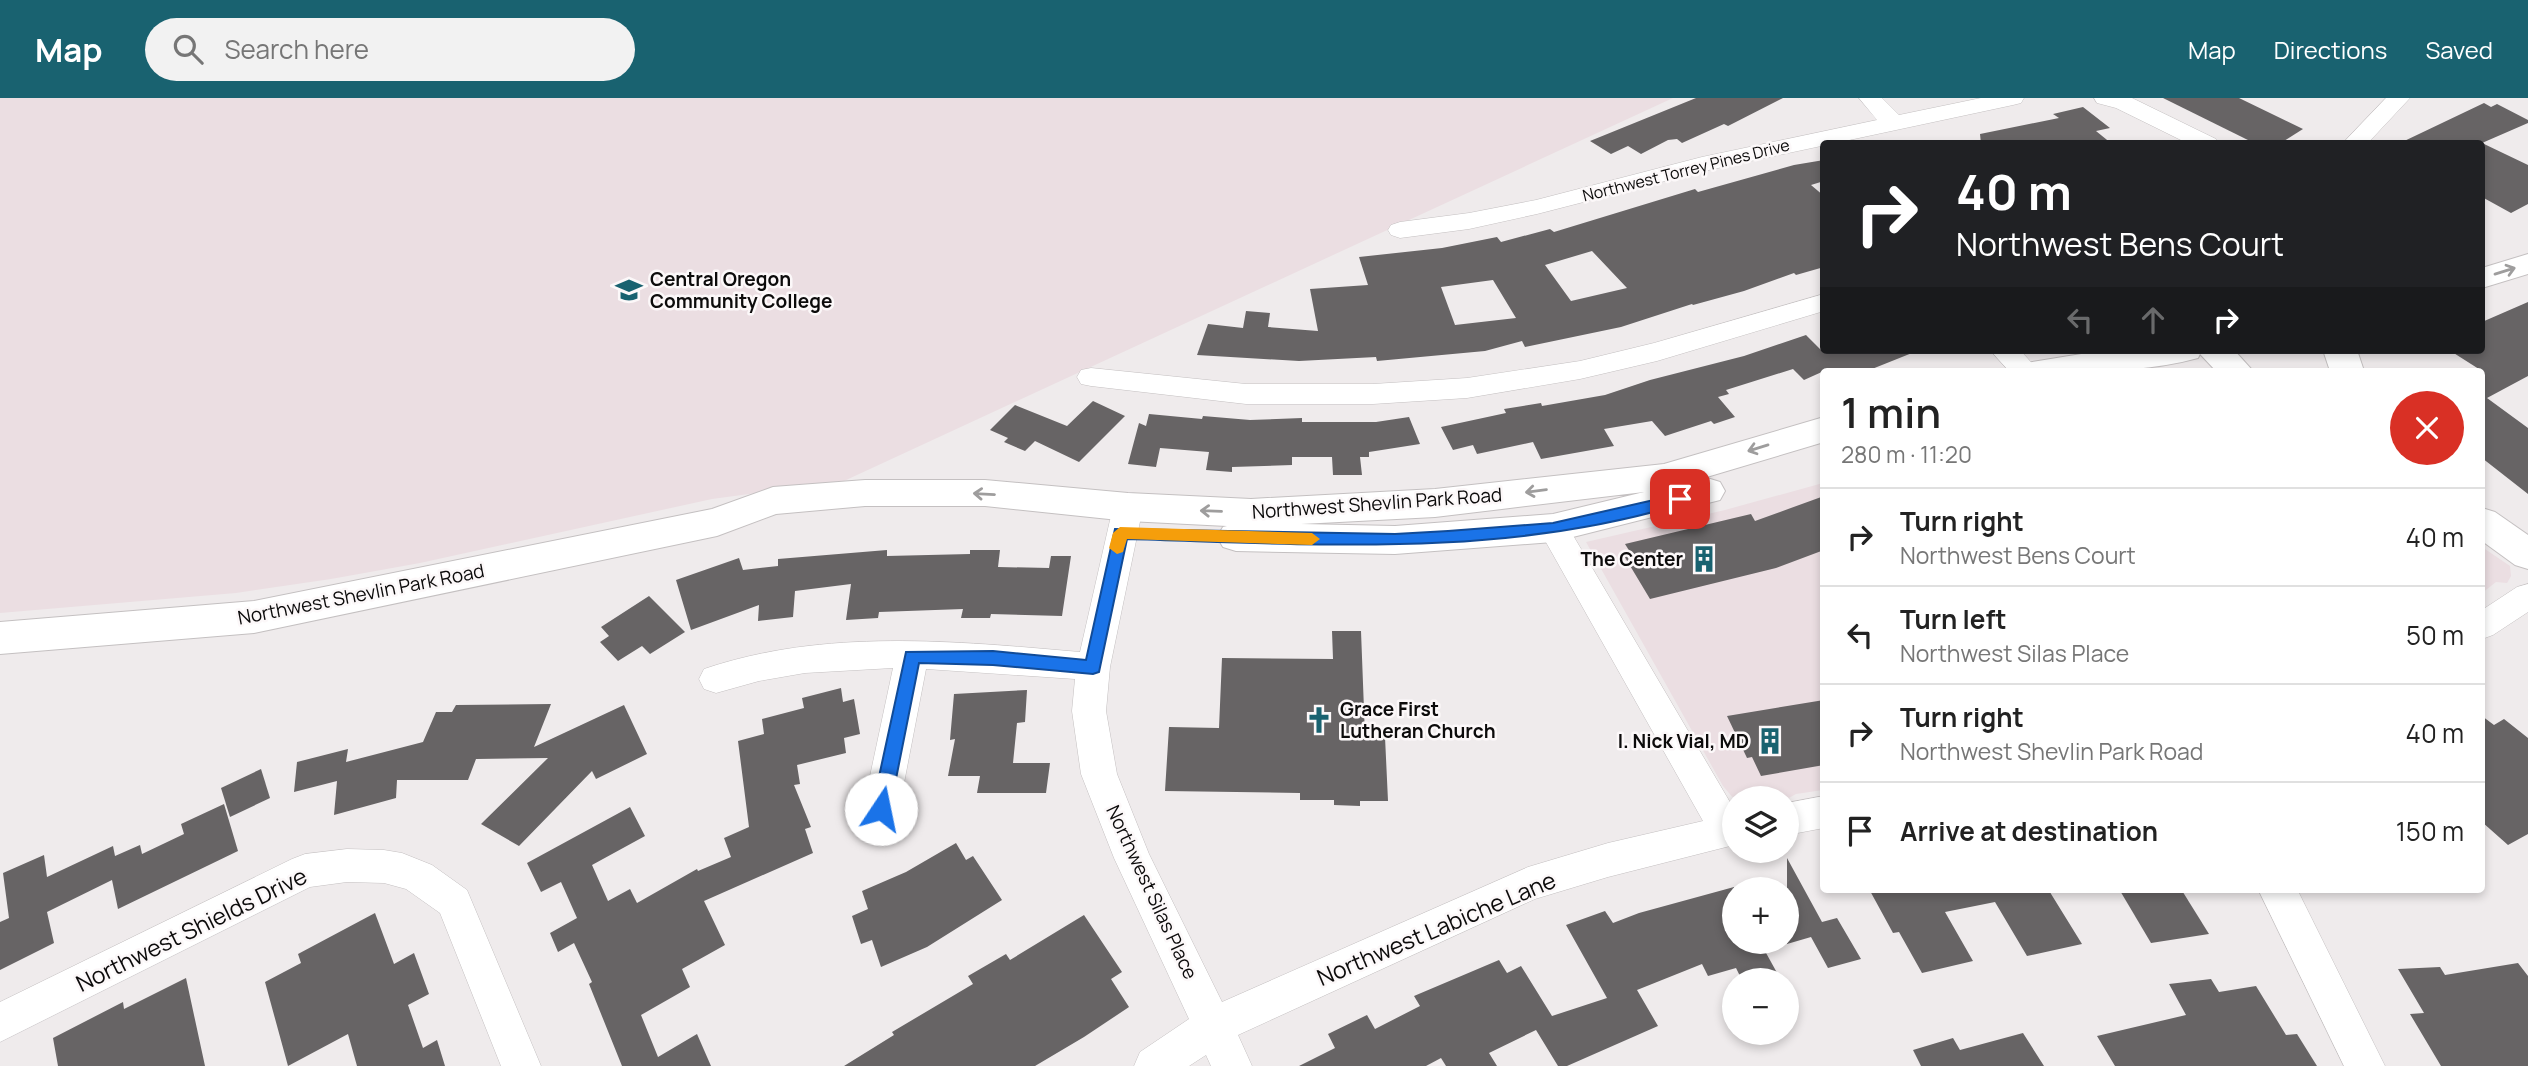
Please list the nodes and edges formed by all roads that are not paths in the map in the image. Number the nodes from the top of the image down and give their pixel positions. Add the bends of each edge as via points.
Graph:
1 (1870, 98) edge
2 (2013, 98) edge
3 (2105, 98) edge
4 (2399, 98) edge
5 (1892, 122) junction
6 (2200, 140) edge
7 (2357, 140) edge
8 (1400, 229) dead end
9 (2528, 240) edge
10 (2485, 250) edge
11 (2528, 264) edge
12 (2485, 277) edge
13 (1820, 303) edge
14 (2008, 354) edge
15 (2158, 354) edge
16 (2218, 354) edge
17 (2022, 368) edge
18 (2059, 368) edge
19 (2233, 368) edge
20 (1091, 377) dead end
21 (1820, 430) edge
22 (1820, 456) edge
23 (1124, 520) junction
24 (2485, 524) edge
25 (1553, 528) junction
26 (2528, 555) edge
27 (2528, 596) edge
28 (2485, 624) edge
29 (0, 638) edge
30 (912, 657) junction
31 (1093, 667) junction
32 (716, 678) dead end
33 (881, 809) dead end
34 (1820, 813) edge
35 (1722, 814) edge
36 (1799, 817) edge
37 (1722, 831) edge
38 (2279, 893) edge
39 (0, 1023) edge
40 (1214, 1026) junction
41 (521, 1066) edge
42 (1154, 1066) edge
43 (1231, 1066) edge
44 (2365, 1066) edge

1 - 5 street
2 - 5 street, Northwest Torrey Pines Drive
3 - 6 street
4 - 7 street
5 - 8 street, Northwest Torrey Pines Drive via 1537,207
9 - 10 main road
12 -> 11 main road
13 - 20 street via 1657,352 1467,388 1246,394
14 - 17 street
15 - 18 main road
16 - 19 main road
21 -> 23 main road, Northwest Shevlin Park Road via 1664,477 1448,502
22 - 25 main road, Northwest Shevlin Park Road via 1680,499
23 - 25 main road, Northwest Shevlin Park Road via 1395,540
23 - 29 main road, Northwest Shevlin Park Road via 879,519 788,526 718,522 254,617
23 - 31 street, Northwest Silas Place
24 - 26 main road
25 - 35 street
27 - 28 street
30 - 31 street
30 - 32 street via 801,659
30 - 33 street
31 - 40 street, Northwest Silas Place via 1089,711 1099,774 1132,858
34 - 36 street
37 - 40 street, Northwest Labiche Lane via 1528,884
38 - 44 street
39 - 41 street, Northwest Shields Drive via 304,871 353,863 411,872 454,902
40 - 42 street, Northwest Labiche Lane
40 - 43 street, Northwest Silas Place

